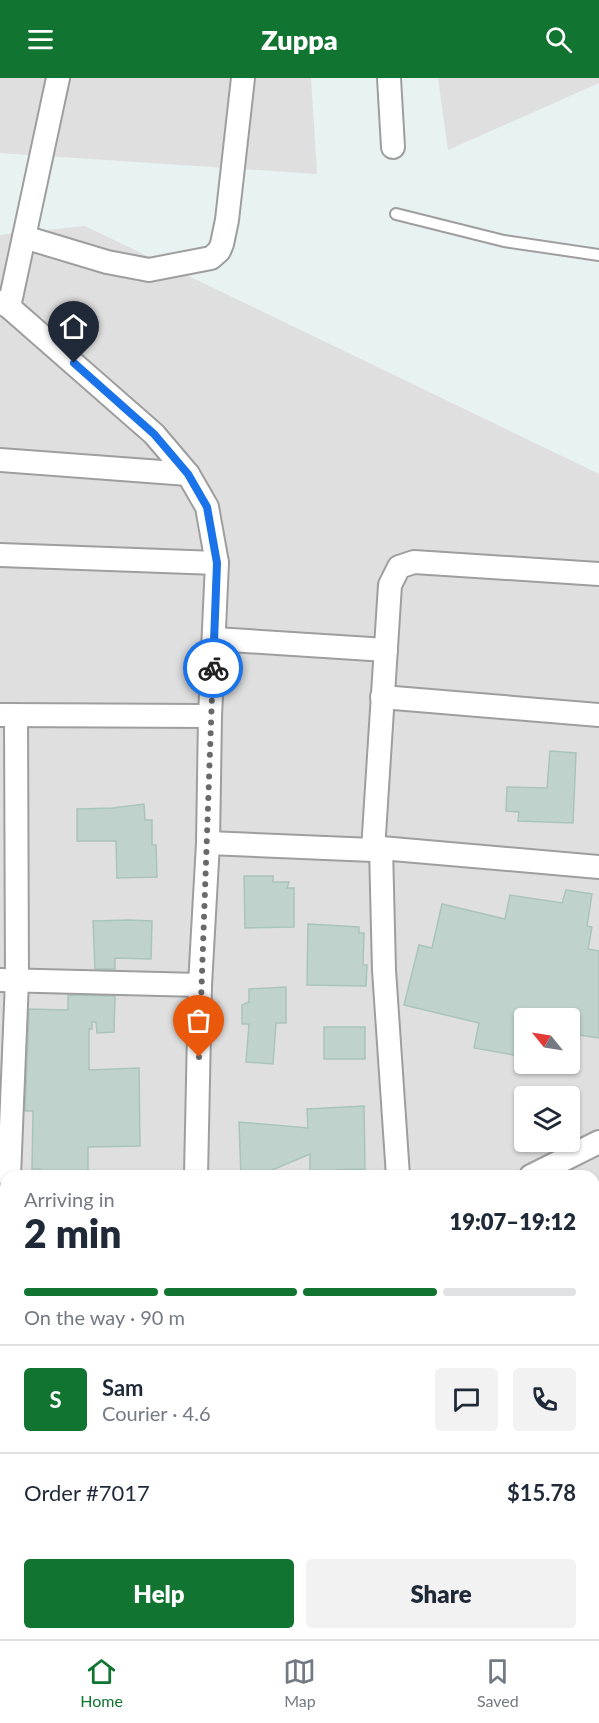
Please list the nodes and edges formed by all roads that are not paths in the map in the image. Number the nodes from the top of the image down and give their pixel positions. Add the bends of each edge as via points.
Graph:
1 (58, 78) edge
2 (243, 78) edge
3 (389, 78) edge
4 (393, 147) dead end
5 (396, 214) dead end
6 (24, 237) junction
7 (599, 255) edge
8 (4, 304) edge
9 (0, 460) edge
10 (188, 474) junction
11 (0, 555) edge
12 (217, 563) junction
13 (599, 574) edge
14 (215, 639) junction
15 (386, 650) junction
16 (382, 697) junction
17 (8, 715) edge
18 (599, 715) edge
19 (210, 716) junction
20 (8, 800) edge
21 (208, 843) junction
22 (377, 849) junction
23 (599, 867) edge
24 (9, 980) edge
25 (200, 985) junction
26 (599, 1142) edge
27 (5, 1148) edge
28 (8, 1170) edge
29 (196, 1170) edge
30 (398, 1170) edge
31 (543, 1170) edge

1 - 6 street
2 - 6 street via 227,220 222,244 211,258 149,270
3 - 4 street
5 - 7 lane via 504,241
6 - 8 street
8 - 10 street via 154,434
9 - 10 street
10 - 12 street via 207,507
11 - 12 street
12 - 14 street
13 - 15 street via 414,562 399,567 390,585
14 - 15 street
14 - 19 street
15 - 16 street
16 - 18 street
16 - 22 street
17 - 19 street
17 - 20 street
19 - 21 street
20 - 24 street
21 - 22 street
21 - 25 street
22 - 23 street
22 - 30 street
24 - 25 street
24 - 27 street
25 - 29 street
26 - 31 street
27 - 28 street

